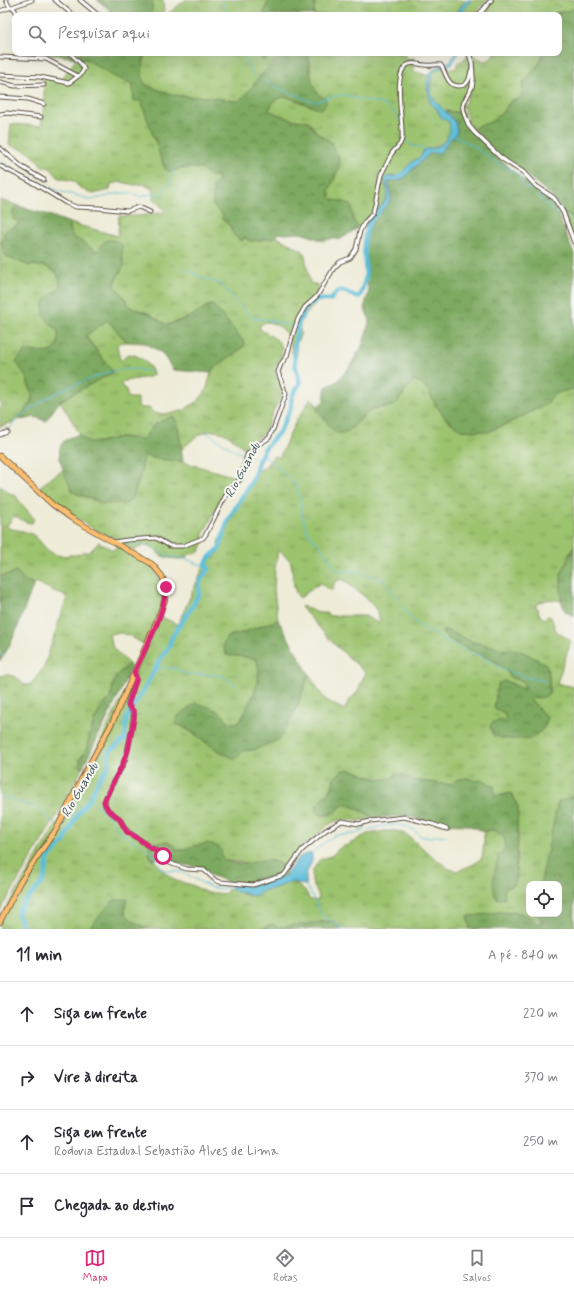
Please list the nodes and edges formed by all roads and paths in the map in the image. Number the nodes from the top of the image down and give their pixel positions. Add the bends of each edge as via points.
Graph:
1 (6, 0) edge
2 (32, 0) edge
3 (55, 0) edge
4 (80, 0) edge
5 (491, 0) edge
6 (23, 1) edge
7 (11, 7) junction
8 (0, 11) edge
9 (15, 12) edge
10 (70, 12) edge
11 (94, 12) edge
12 (482, 12) edge
13 (73, 56) edge
14 (470, 56) edge
15 (0, 57) edge
16 (472, 69) junction
17 (0, 75) edge
18 (78, 76) junction
19 (0, 82) edge
20 (44, 85) dead end
21 (0, 97) edge
22 (44, 104) dead end
23 (0, 114) edge
24 (42, 117) dead end
25 (0, 148) edge
26 (0, 166) edge
27 (22, 167) junction
28 (20, 177) junction
29 (44, 180) dead end
30 (150, 212) dead end
31 (574, 242) edge
32 (7, 432) dead end
33 (0, 435) edge
34 (0, 456) edge
35 (114, 542) junction
36 (134, 673) junction
37 (447, 829) dead end
38 (0, 922) edge

1 - 7 street
2 - 6 street
3 - 10 street
4 - 11 street
5 - 12 street
6 - 7 street
7 - 8 street
7 - 9 street
13 - 18 street via 83,68 83,72
14 - 16 street
15 - 18 street via 46,59
16 - 31 street via 473,83 463,107 469,126 500,157 554,198 563,212
16 - 35 street via 469,80 459,86 450,82 441,65 411,64 405,66 402,71 402,139 380,175 373,213 360,231 358,244 352,256 336,265 317,296 302,312 287,356 278,370 286,394 274,427 269,438 247,456 241,478 226,495 203,538 183,546 170,546 153,538
17 - 18 street via 40,77 67,84
19 - 20 street via 15,86
21 - 22 street via 28,98
23 - 24 street
25 - 27 street
26 - 28 street
27 - 28 street
27 - 29 street
28 - 30 street via 71,206 129,211 139,207
32 - 33 street
34 - 35 main road via 53,505
35 - 36 main road via 152,564 162,576 166,587 165,600
36 - 37 street via 136,680 128,703 134,718 127,753 104,802 108,810 119,818 127,832 170,863 187,869 204,870 220,882 252,885 284,875 302,850 339,822 359,824 404,817
36 - 38 main road via 113,721 57,828 20,882

